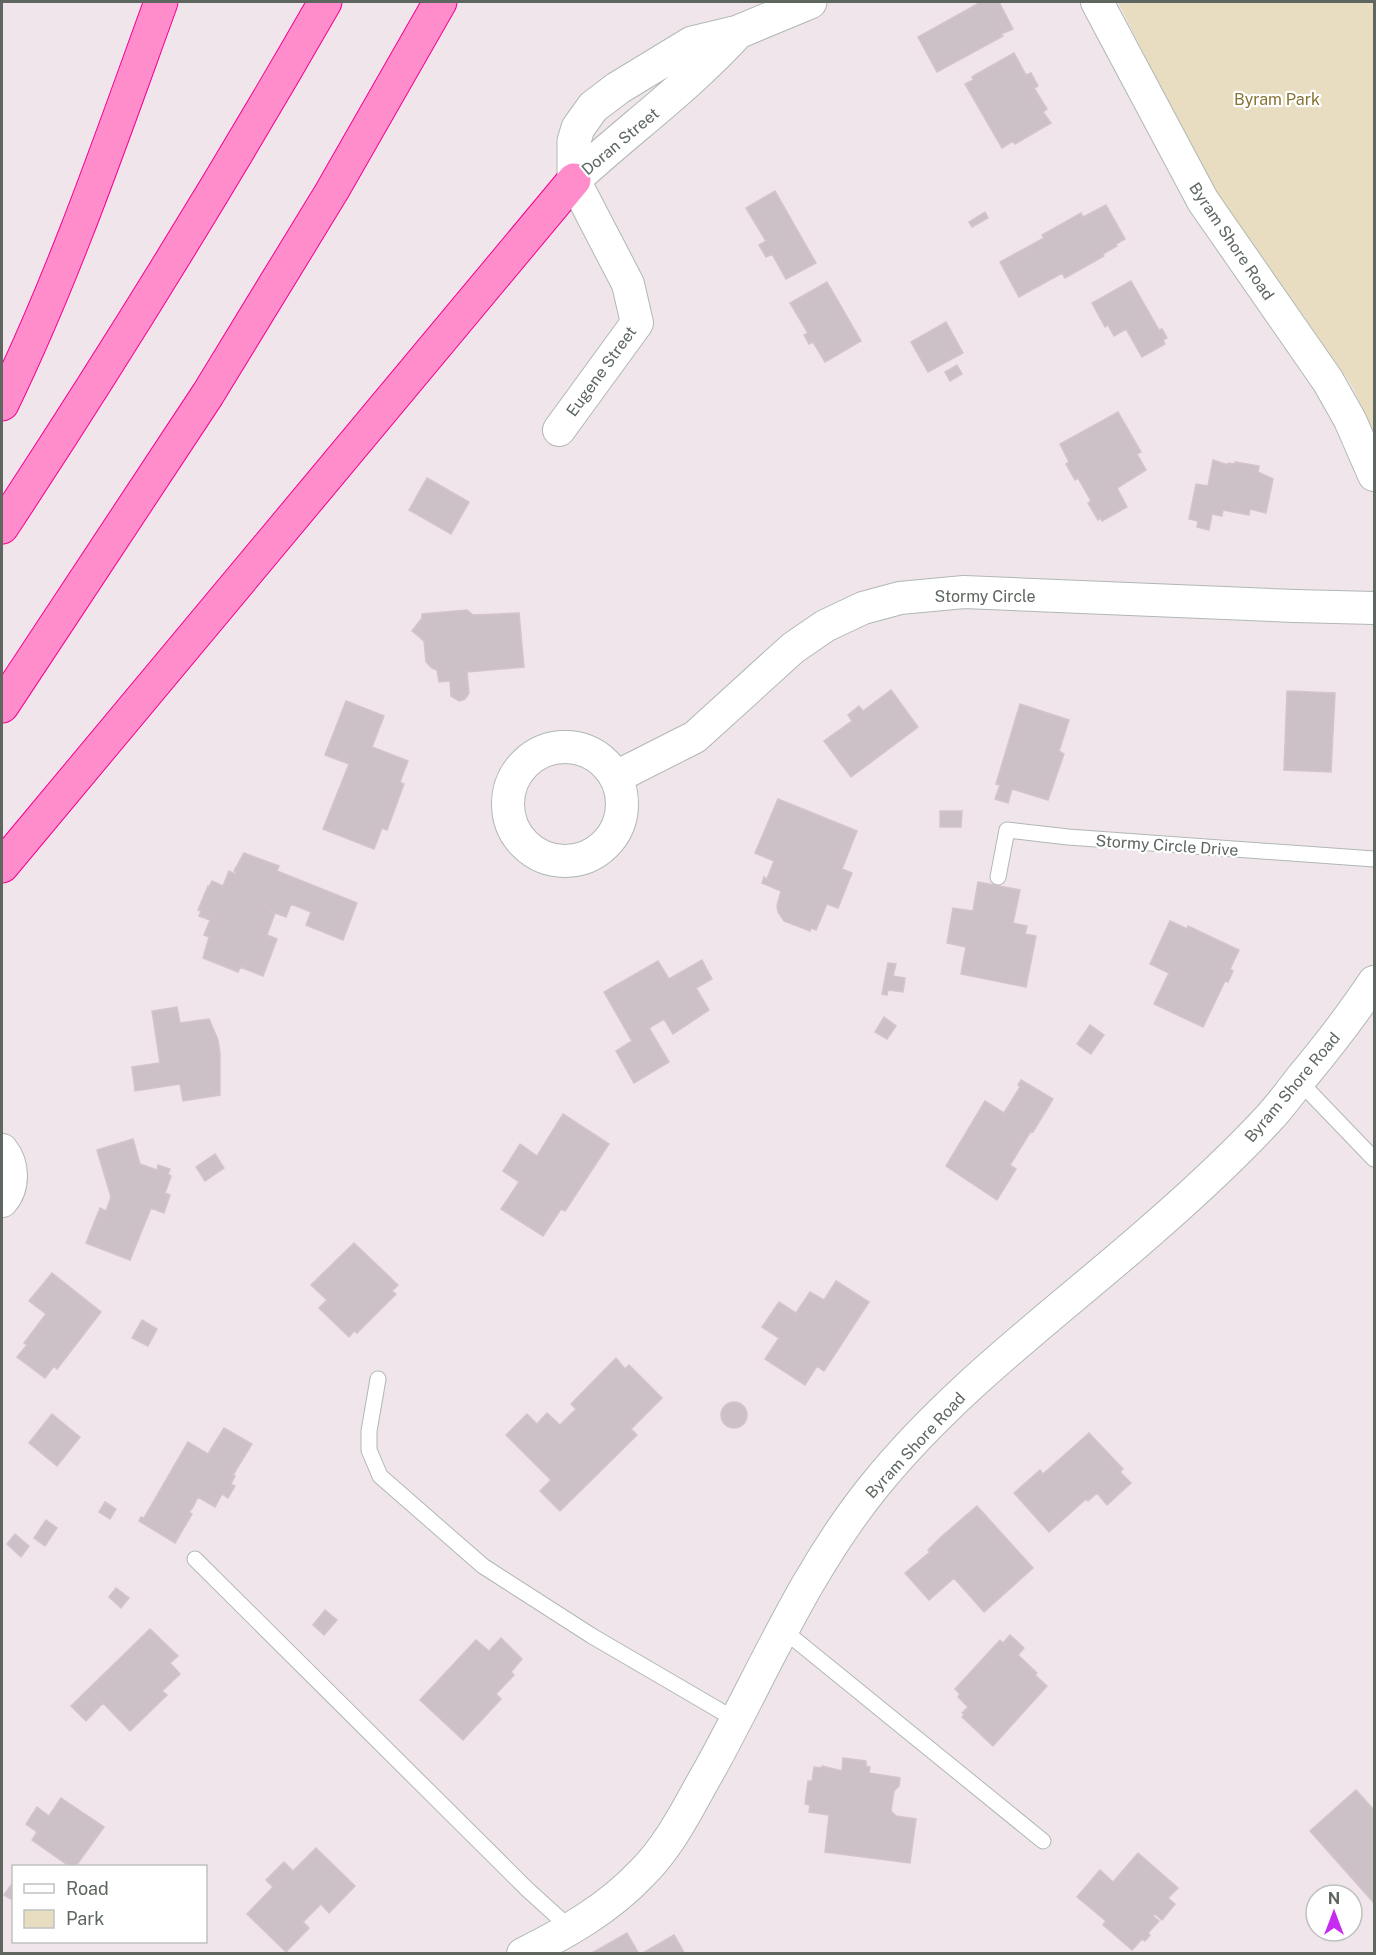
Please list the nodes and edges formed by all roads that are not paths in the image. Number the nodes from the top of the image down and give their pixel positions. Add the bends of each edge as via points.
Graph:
1 (161, 2) edge
2 (325, 2) edge
3 (440, 2) edge
4 (810, 2) edge
5 (1097, 2) edge
6 (574, 180) junction
7 (2, 404) edge
8 (559, 430) dead end
9 (1374, 475) edge
10 (2, 527) edge
11 (1374, 608) edge
12 (2, 706) edge
13 (616, 777) dead end
14 (1374, 859) edge
15 (2, 866) edge
16 (998, 877) dead end
17 (1374, 982) edge
18 (1299, 1081) junction
19 (2, 1150) edge
20 (1374, 1159) edge
21 (2, 1201) edge
22 (378, 1379) dead end
23 (195, 1559) dead end
24 (782, 1629) junction
25 (736, 1720) junction
26 (1043, 1841) dead end
27 (571, 1929) junction
28 (523, 1953) edge

1 - 7 highway via 68,255
2 - 10 highway via 121,344
3 - 12 highway via 332,191 208,394
4 - 6 main road, Doran Street via 738,32 666,102
5 - 9 street, Byram Shore Road via 1203,201 1328,381
6 - 8 street, Eugene Street via 628,284 637,323
6 - 15 highway
11 - 13 street, Stormy Circle via 964,592 900,598 863,608 825,626 793,648 695,737
14 - 16 lane, Stormy Circle Drive via 1007,830
17 - 18 street, Byram Shore Road
18 - 20 lane
18 - 24 street, Byram Shore Road via 1251,1137 1155,1227 1011,1349 930,1424 875,1484 838,1534
19 - 21 street via 10,1169 10,1183
22 - 25 lane via 369,1450 380,1476 483,1566 592,1636
23 - 27 lane
24 - 25 street, Byram Shore Road
24 - 26 lane
25 - 27 street, Byram Shore Road via 669,1843 618,1897
27 - 28 street, Byram Shore Road

